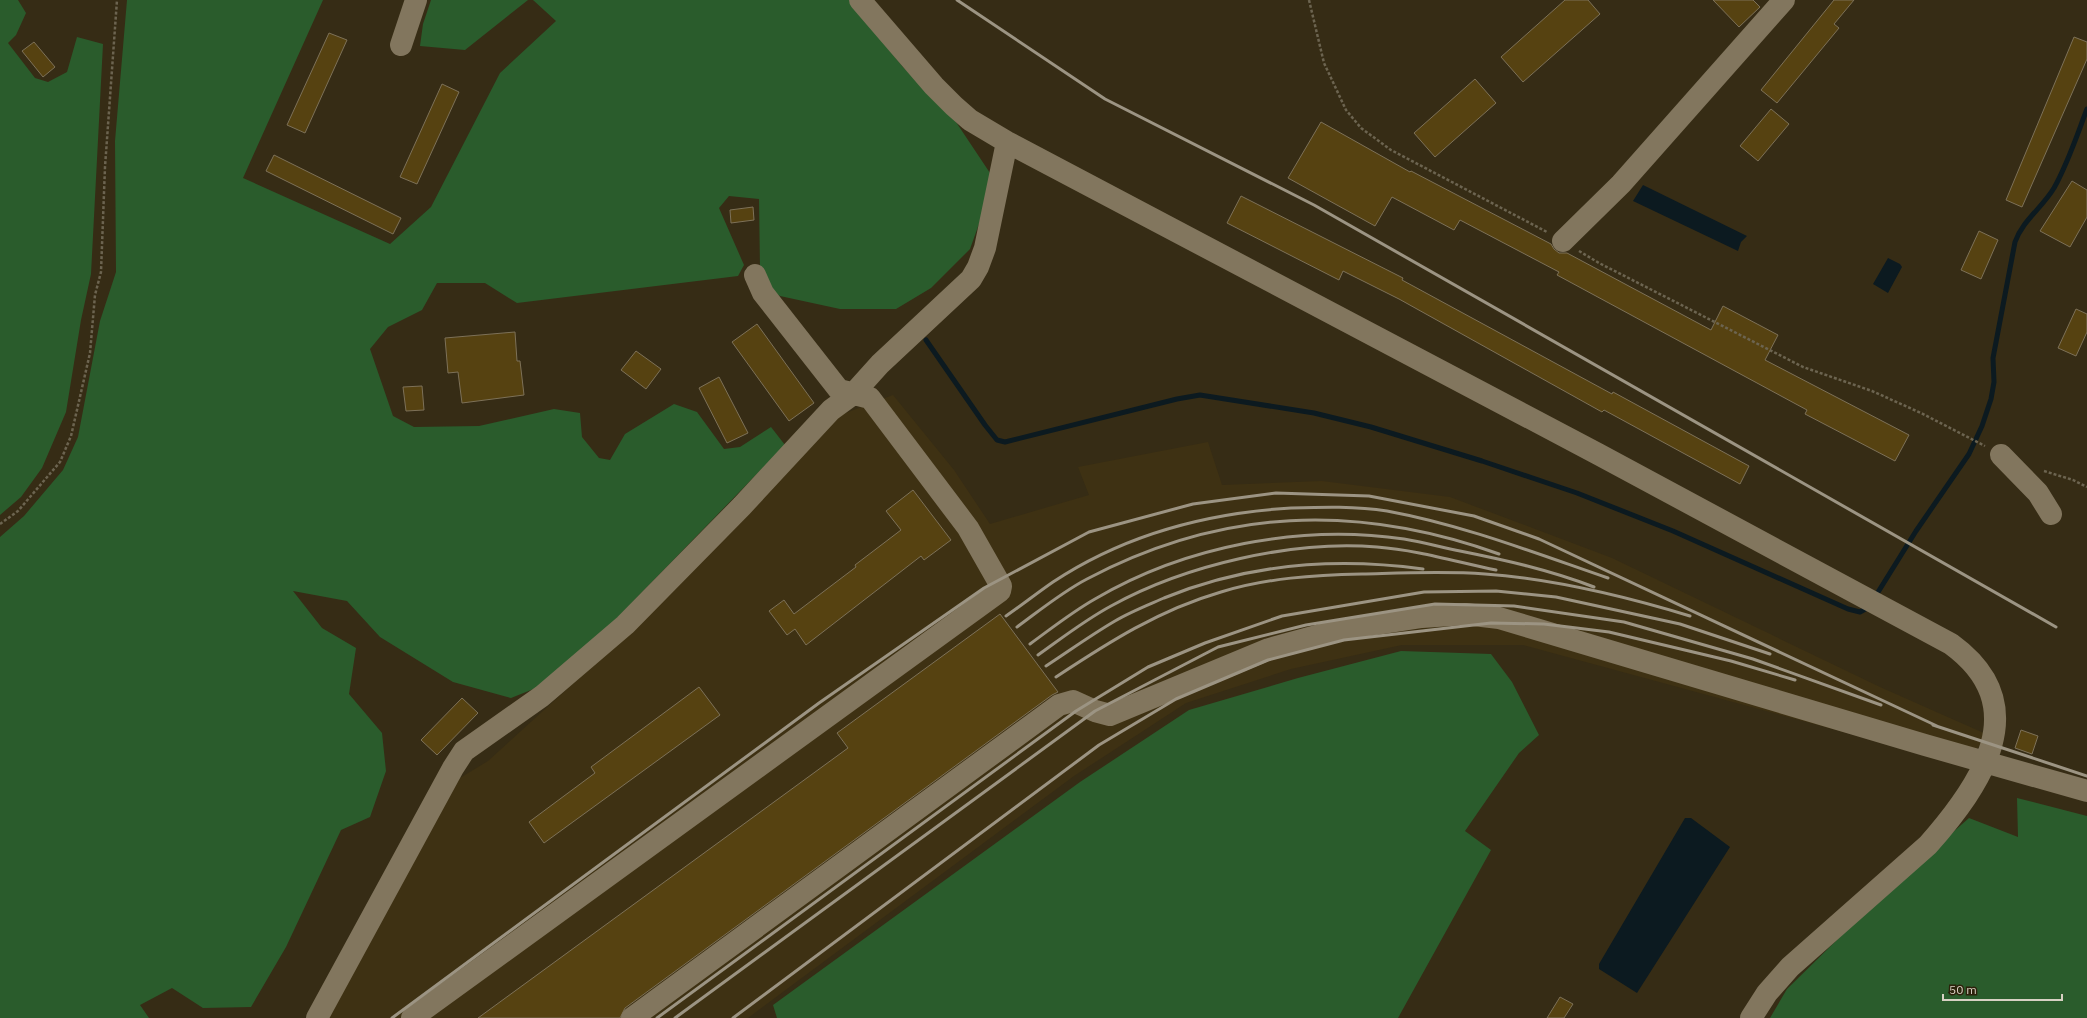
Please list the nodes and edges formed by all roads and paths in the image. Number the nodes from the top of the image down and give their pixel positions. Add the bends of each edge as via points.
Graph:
1 (117, 0) edge
2 (416, 0) edge
3 (860, 0) edge
4 (1309, 0) edge
5 (1784, 0) edge
6 (400, 45) dead end
7 (1007, 142) junction
8 (1563, 241) junction
9 (755, 276) dead end
10 (853, 394) junction
11 (1982, 444) dead end
12 (2001, 455) dead end
13 (2051, 514) dead end
14 (0, 524) edge
15 (1987, 763) junction
16 (2087, 791) edge
17 (317, 1018) edge
18 (412, 1018) edge
19 (632, 1018) edge
20 (1751, 1018) edge

1 - 14 path via 105,167 101,272 95,295 90,353 71,436 60,462 18,511
2 - 6 street
3 - 7 street via 954,106 970,120
4 - 8 path via 1324,63 1346,110 1361,128 1391,150
5 - 8 street via 1621,184
7 - 10 street via 985,248 978,267 971,278 880,364
7 - 15 street via 1598,454 1951,644 1981,673 1990,689 1994,712 1992,744
8 - 11 path via 1599,263 1803,367 1872,391
9 - 10 street via 763,293 839,390
10 - 17 street via 831,410 742,506 625,625 542,696 464,751
10 - 18 street via 870,398 968,528 1001,586 1000,590
12 - 13 street via 2038,493
15 - 16 street
15 - 19 street via 1499,618 1465,614 1422,617 1338,630 1268,649 1110,716 1073,701 1058,705
15 - 20 street via 1958,809 1928,845 1790,967 1767,993

